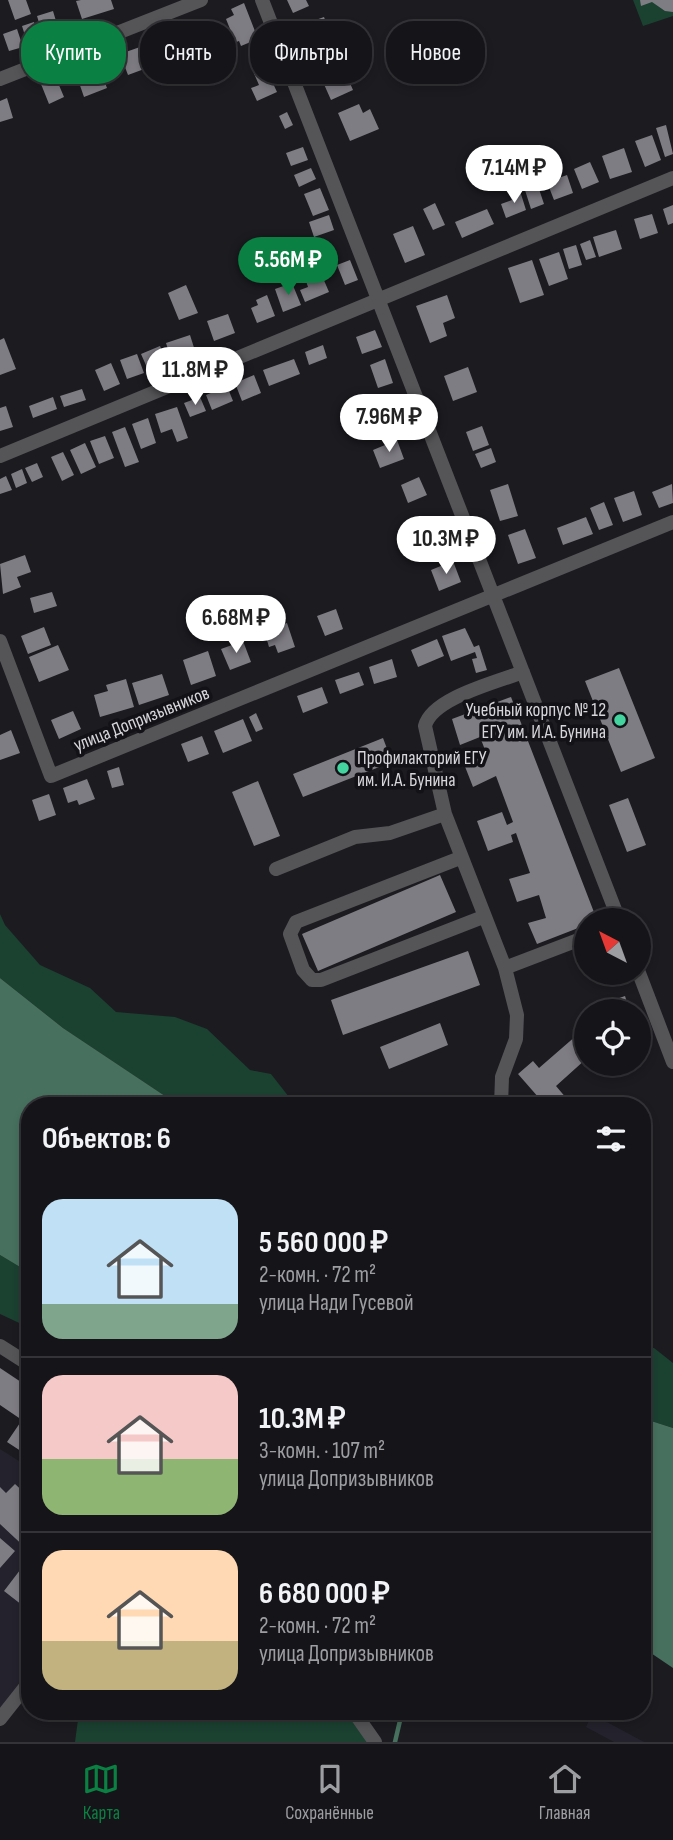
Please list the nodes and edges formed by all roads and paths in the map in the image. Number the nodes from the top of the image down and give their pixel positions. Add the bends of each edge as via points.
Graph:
1 (201, 0) edge
2 (262, 0) edge
3 (0, 79) edge
4 (673, 178) edge
5 (379, 301) junction
6 (0, 456) edge
7 (673, 523) edge
8 (494, 594) junction
9 (0, 641) edge
10 (523, 671) junction
11 (445, 814) junction
12 (460, 858) junction
13 (276, 869) dead end
14 (614, 908) edge
15 (483, 917) junction
16 (574, 942) edge
17 (505, 968) junction
18 (644, 985) edge
19 (673, 1062) edge
20 (501, 1097) edge
21 (0, 1346) edge
22 (21, 1359) edge
23 (21, 1692) edge
24 (0, 1719) edge
25 (360, 1720) edge
26 (375, 1742) edge

1 - 3 street
2 - 5 street
4 - 5 street
5 - 6 street
5 - 8 street
7 - 8 street, улица Допризывников
8 - 9 street, улица Допризывников via 51,776
8 - 10 street
10 - 11 street via 445,702 427,718 433,772
10 - 14 street
11 - 12 street
11 - 13 street via 390,833 355,837
12 - 15 street
12 - 15 street via 296,922 290,934 303,970 321,980
15 - 17 street
16 - 17 street
17 - 20 street via 518,1026 502,1077
18 - 19 street
21 - 22 street
23 - 24 street
25 - 26 street

